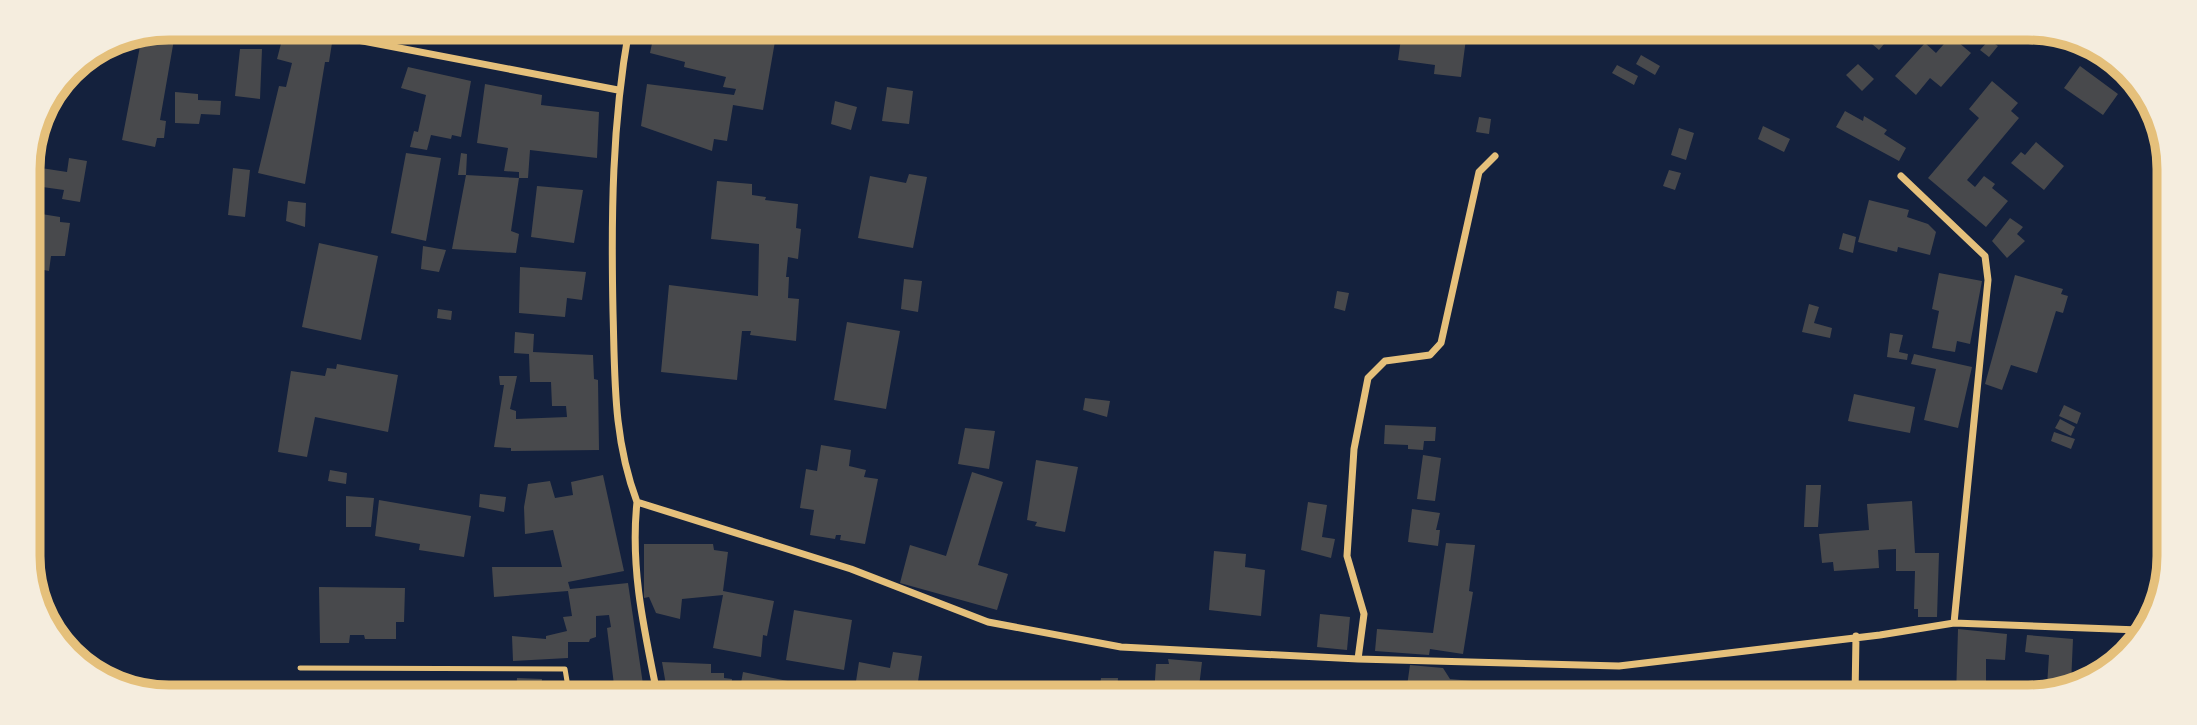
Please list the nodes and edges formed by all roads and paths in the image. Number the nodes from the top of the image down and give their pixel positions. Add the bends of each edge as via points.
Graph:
1 (362, 41) edge
2 (627, 41) edge
3 (618, 90) junction
4 (1495, 156) dead end
5 (1901, 176) dead end
6 (637, 502) junction
7 (1954, 623) junction
8 (2133, 630) edge
9 (1856, 636) junction
10 (1358, 659) junction
11 (300, 668) dead end
12 (1857, 684) edge
13 (568, 685) edge
14 (655, 685) edge

1 - 3 street
2 - 3 street
3 - 6 street via 612,174 615,409 623,464
4 - 10 street via 1479,172 1441,343 1430,355 1385,361 1368,378 1354,449 1347,556 1364,614
5 - 7 street via 1985,256 1988,280
6 - 10 street via 851,569 988,622 1121,648
6 - 14 street via 633,540 638,599
7 - 8 street
7 - 9 street
9 - 10 street via 1619,666
9 - 12 street
11 - 13 lane via 565,669

